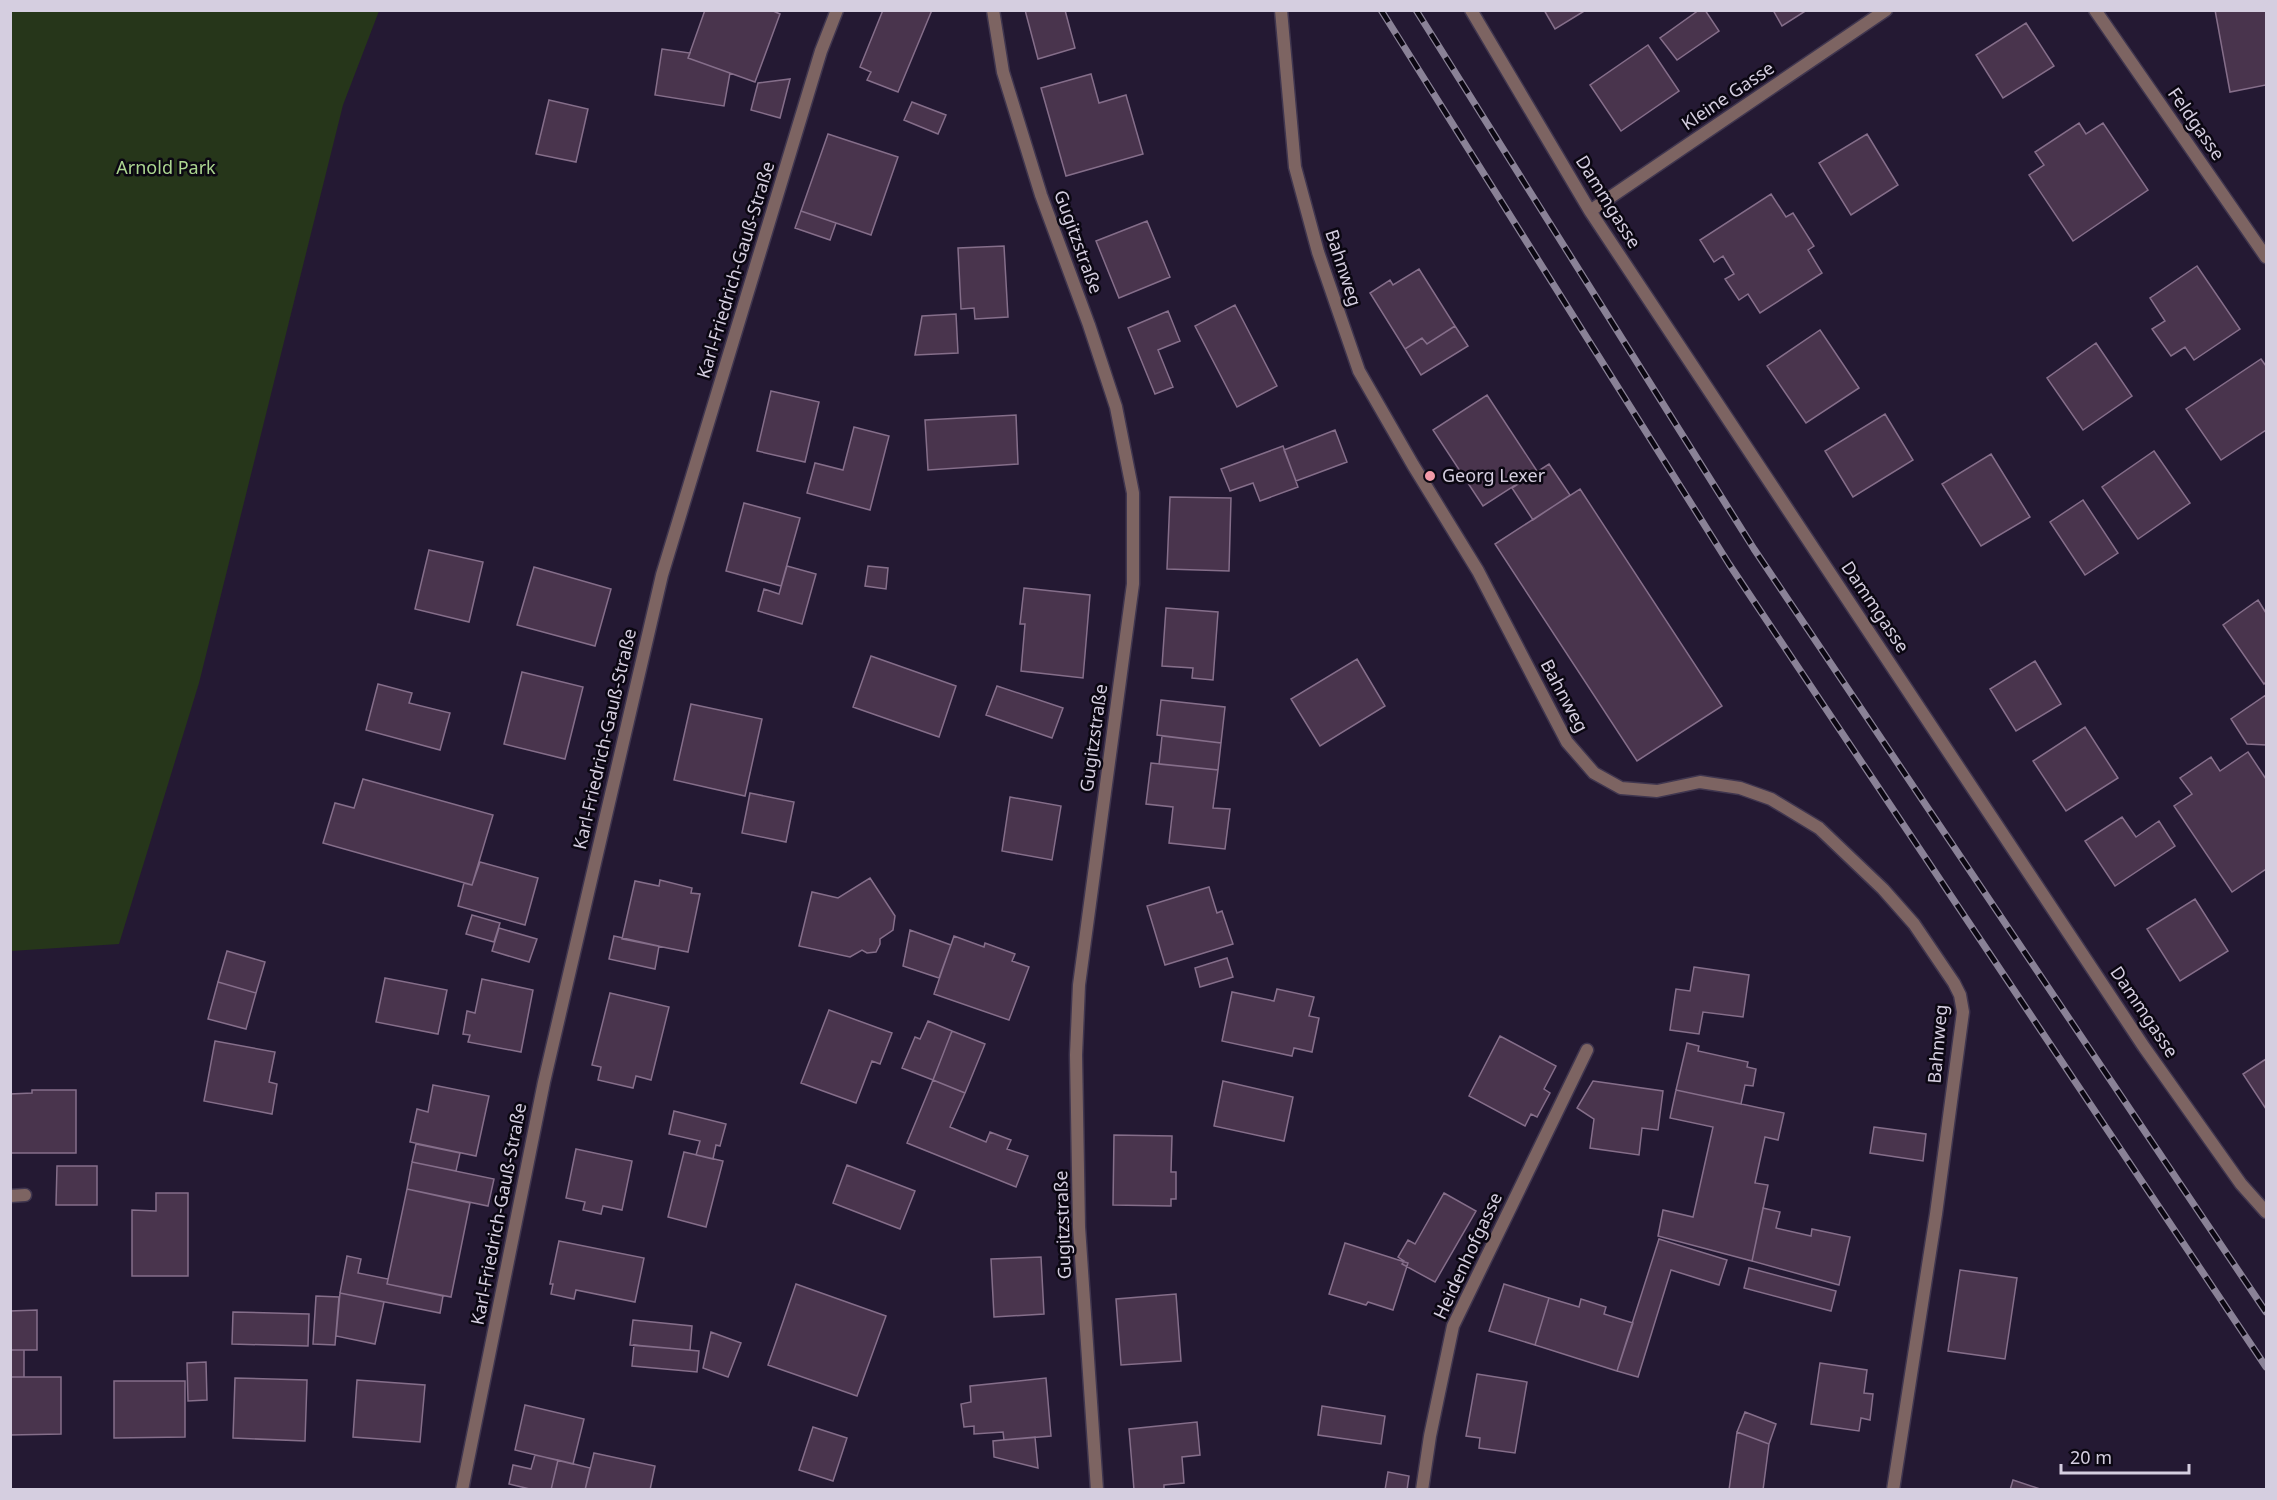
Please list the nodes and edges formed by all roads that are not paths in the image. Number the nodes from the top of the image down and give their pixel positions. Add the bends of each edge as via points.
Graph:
1 (837, 10) edge
2 (993, 10) edge
3 (1281, 10) edge
4 (1471, 10) edge
5 (1886, 10) edge
6 (2095, 10) edge
7 (1590, 211) junction
8 (2266, 257) edge
9 (1587, 1050) dead end
10 (24, 1195) dead end
11 (10, 1196) edge
12 (2266, 1212) edge
13 (462, 1490) edge
14 (1097, 1490) edge
15 (1422, 1490) edge
16 (1893, 1490) edge

1 - 13 street, Karl-Friedrich-Gauß-Straße via 821,51 662,575 544,1082
2 - 14 street, Gugitzstraße via 1003,72 1041,195 1116,407 1133,493 1133,584 1079,985 1076,1054 1079,1227
3 - 16 street, Bahnweg via 1295,167 1318,252 1359,371 1478,571 1567,742 1594,773 1621,788 1657,791 1700,782 1740,788 1771,799 1819,828 1914,924 1960,995 1962,1012 1936,1214
4 - 7 street, Dammgasse
5 - 7 street, Kleine Gasse
6 - 8 street, Feldgasse
7 - 12 street, Dammgasse via 2144,1047 2241,1185
9 - 15 street, Heidenhofgasse via 1457,1315
10 - 11 street

